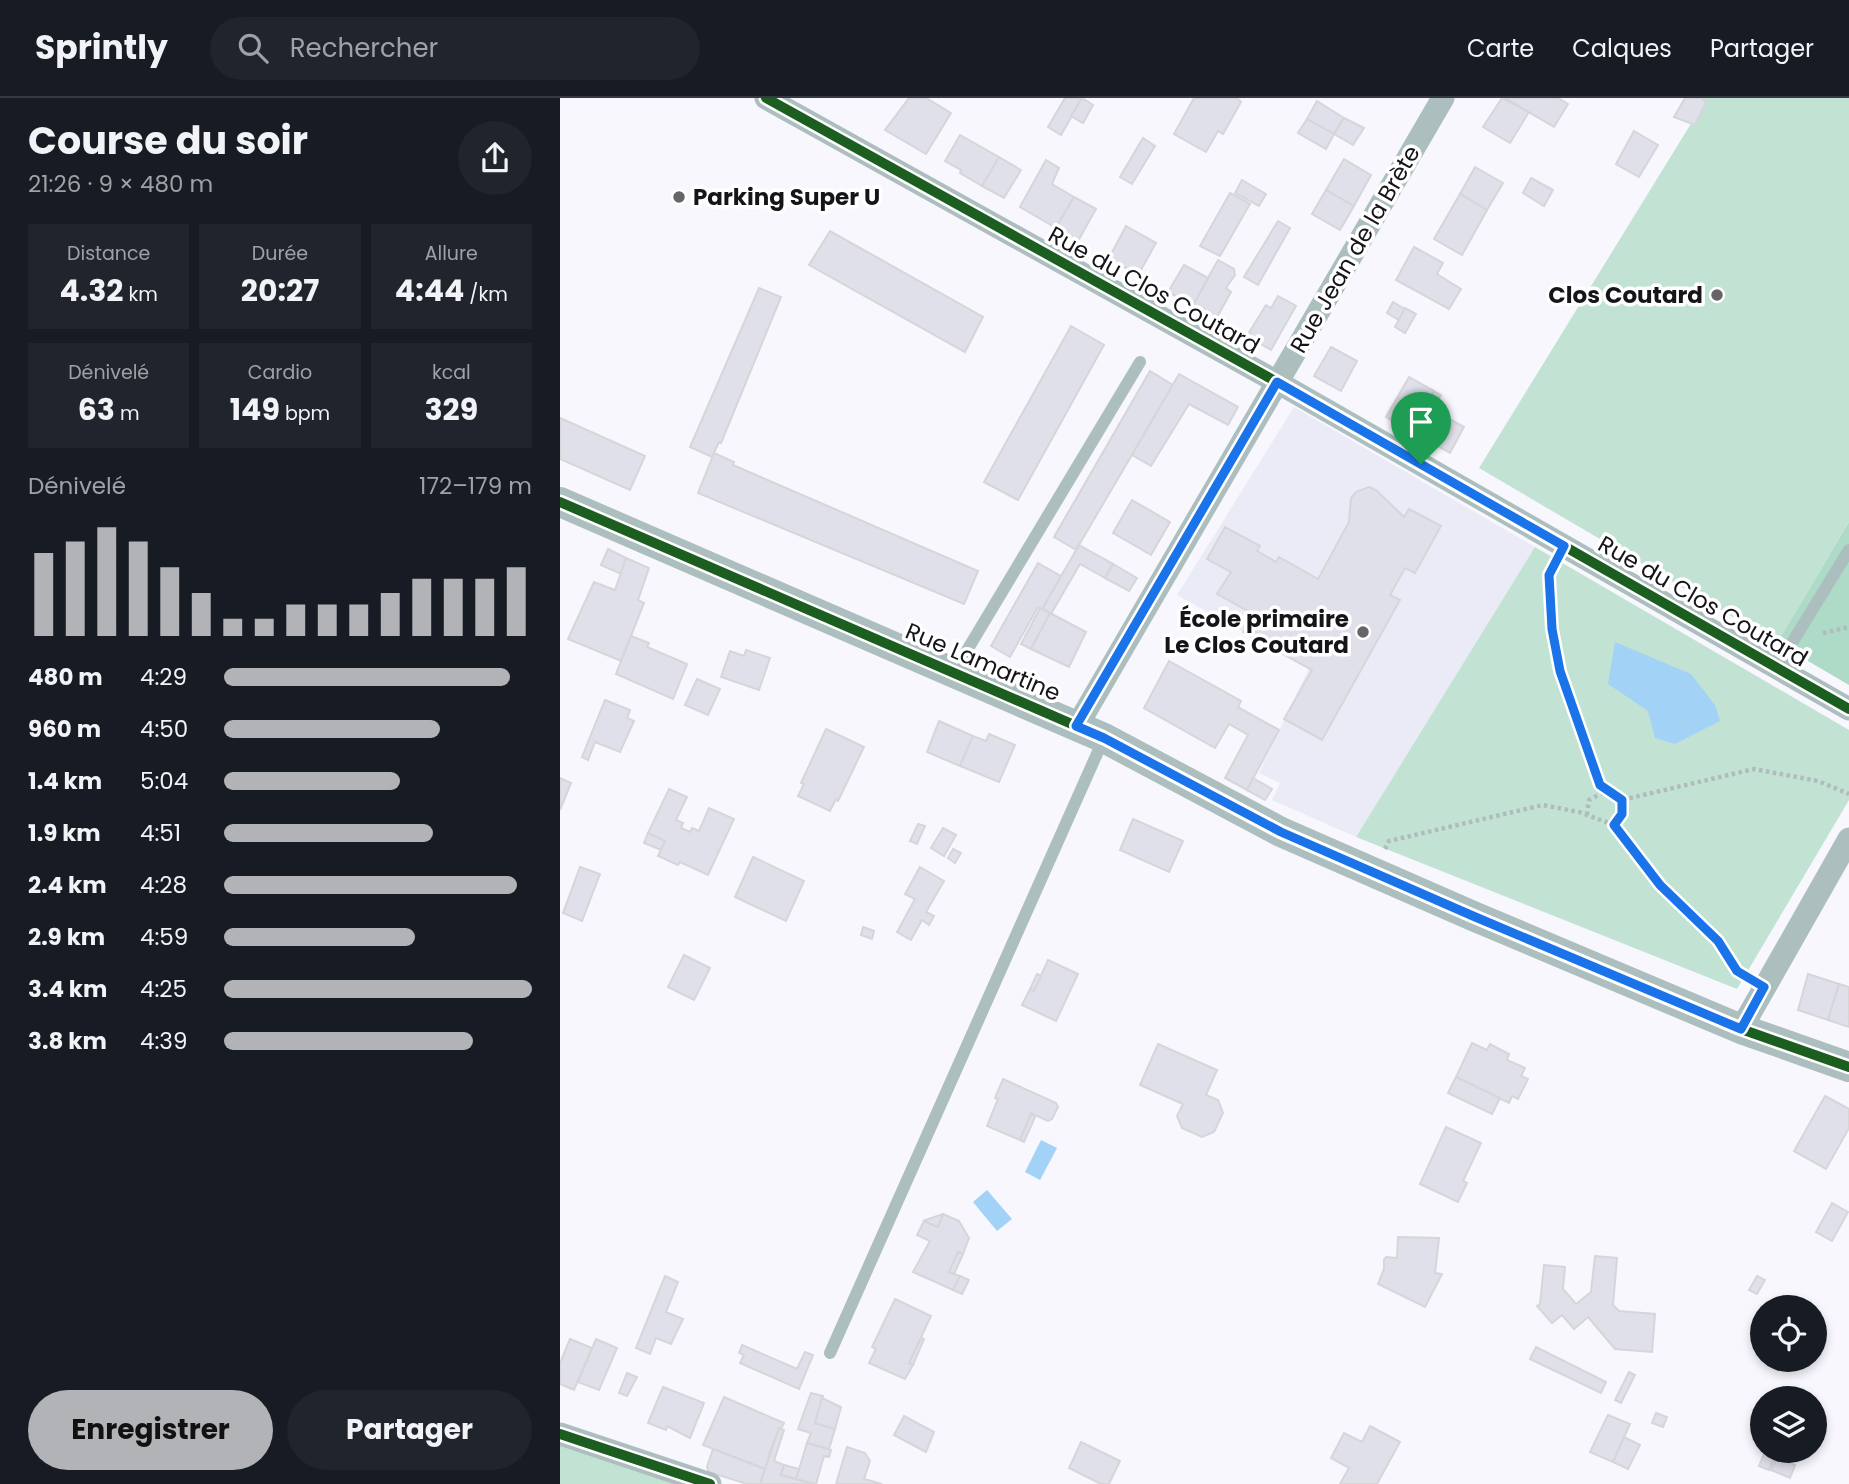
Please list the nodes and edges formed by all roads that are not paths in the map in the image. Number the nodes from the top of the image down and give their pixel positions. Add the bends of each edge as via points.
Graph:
1 (766, 98) edge
2 (1443, 98) edge
3 (1140, 362) dead end
4 (1277, 382) junction
5 (560, 502) edge
6 (1849, 550) edge
7 (1777, 667) junction
8 (954, 673) junction
9 (1849, 709) edge
10 (1076, 726) junction
11 (1104, 738) junction
12 (1849, 839) edge
13 (1741, 1029) junction
14 (1849, 1067) edge
15 (830, 1353) dead end
16 (560, 1434) edge
17 (710, 1484) edge

1 - 4 street, Rue du Clos Coutard
2 - 4 street, Rue Jean de la Brète
3 - 8 lane
4 - 7 street, Rue du Clos Coutard
4 - 10 street, Rue Jean de la Brète
5 - 8 street, Rue Lamartine
6 - 7 lane
7 - 9 street, Rue du Clos Coutard
8 - 10 street, Rue Lamartine
10 - 11 street, Rue Lamartine
11 - 13 street, Rue Lamartine via 1281,832
11 - 15 lane
12 - 13 street
13 - 14 street, Rue Lamartine
16 - 17 street

